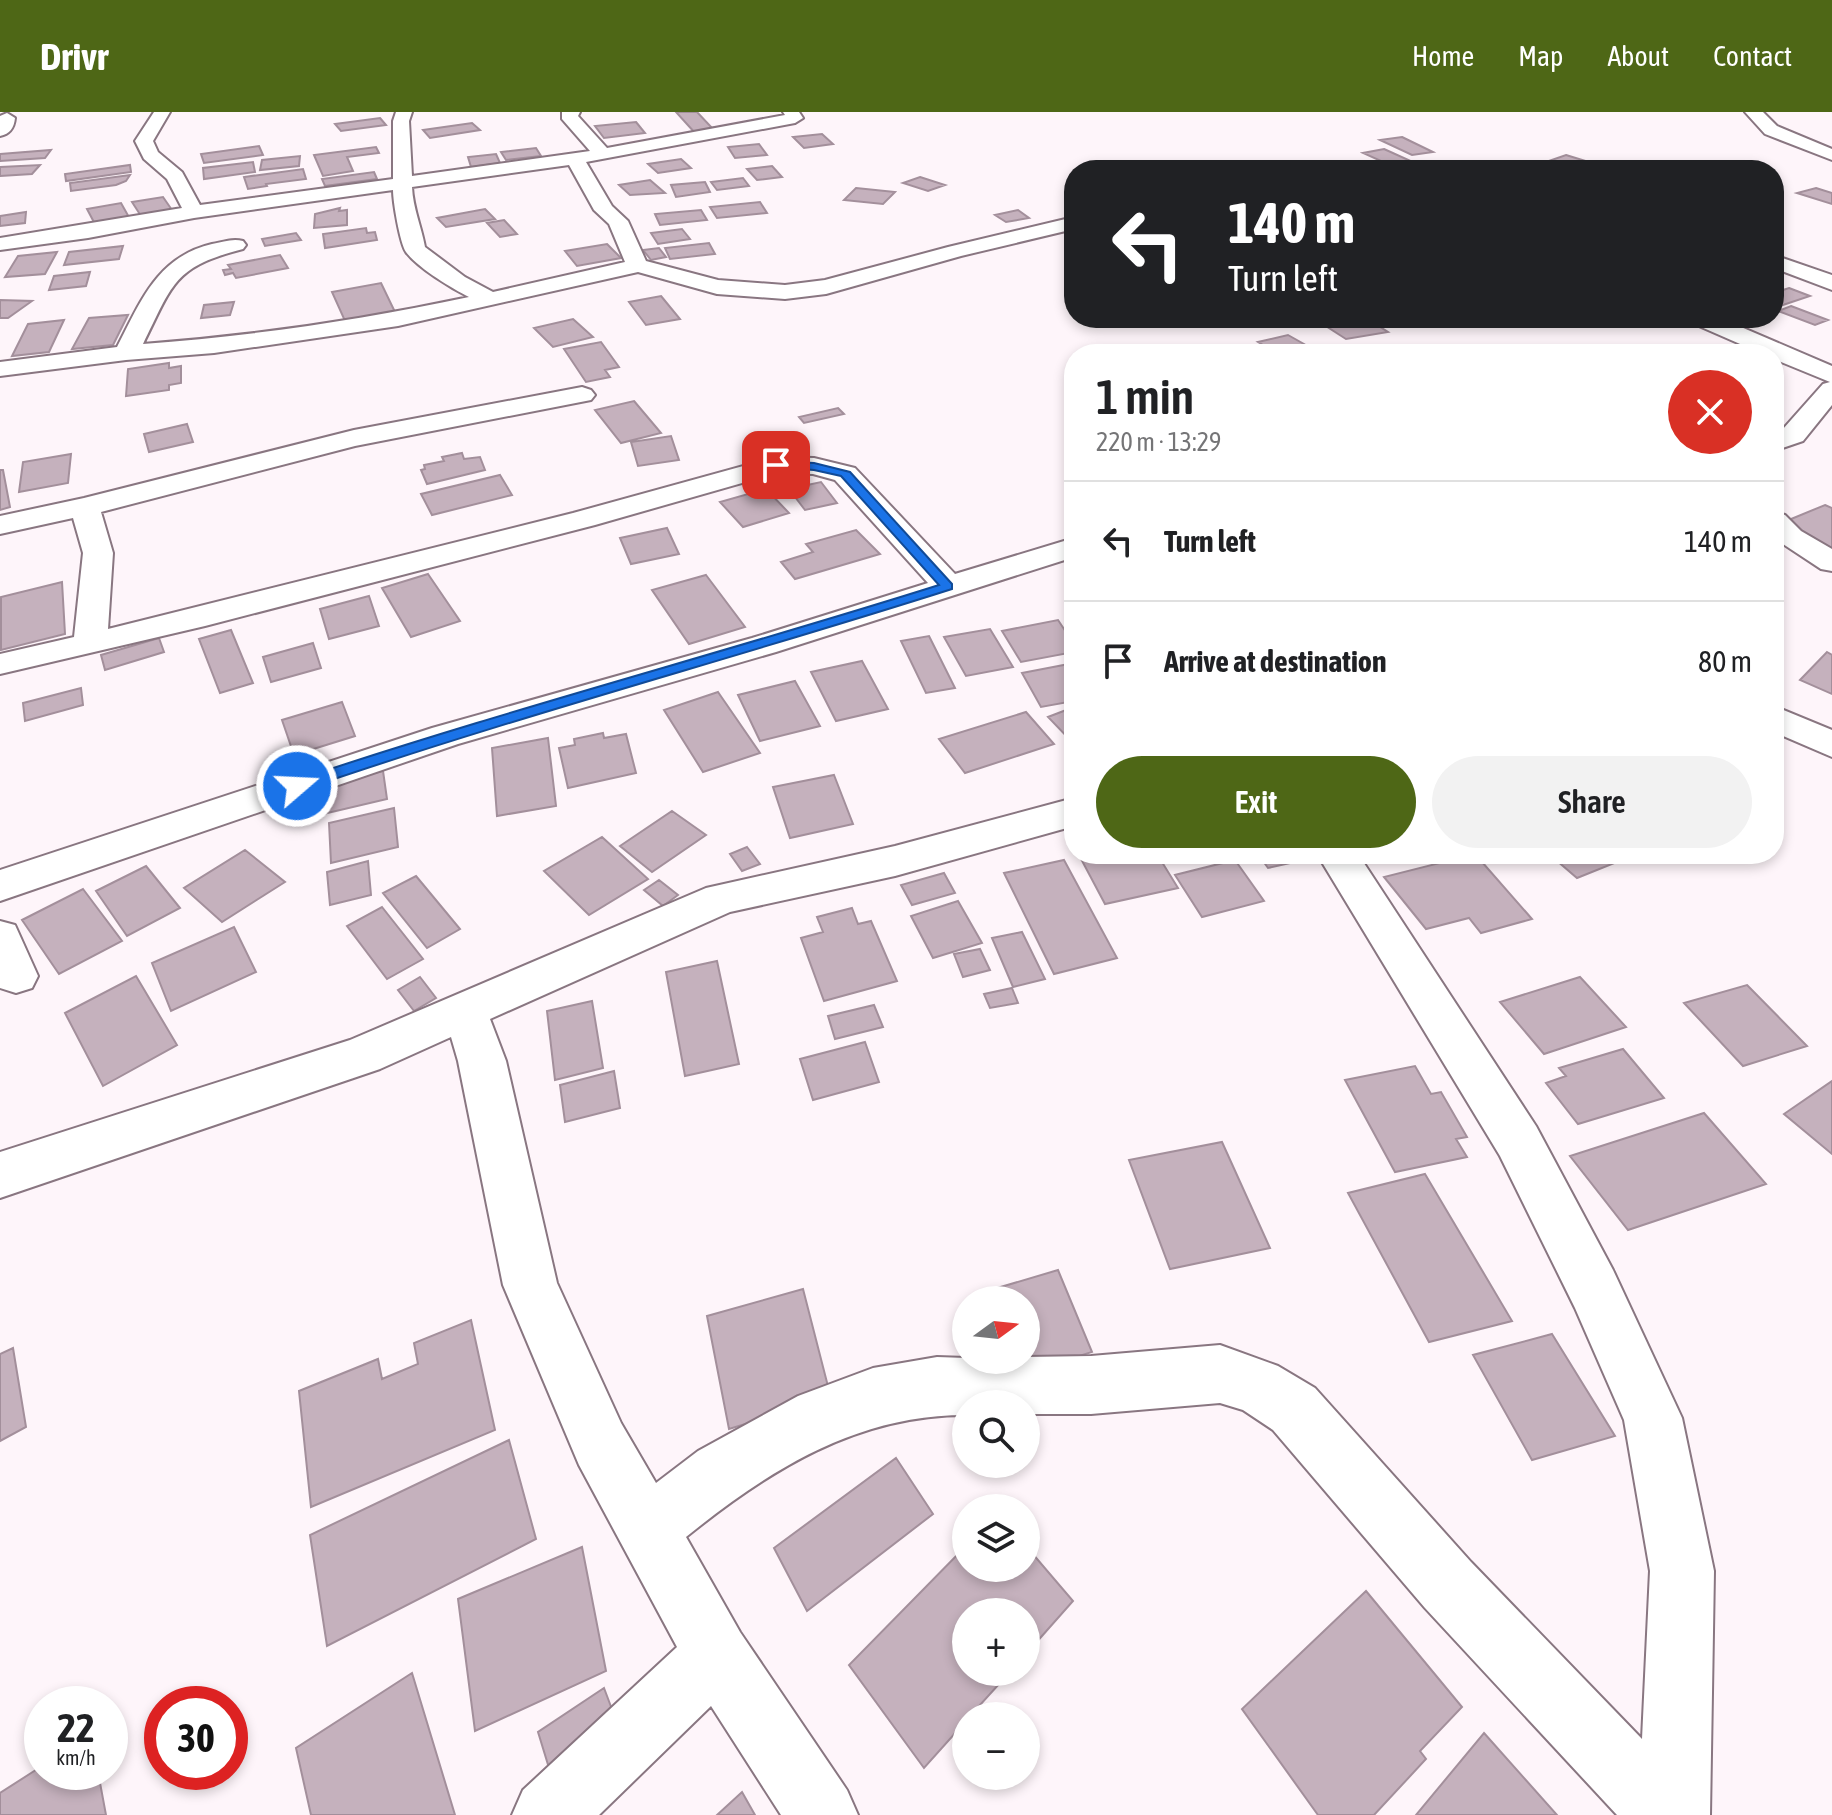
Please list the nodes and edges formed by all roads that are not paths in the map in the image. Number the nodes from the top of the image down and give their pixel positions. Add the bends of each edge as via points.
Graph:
1 (162, 112) edge
2 (404, 112) edge
3 (572, 112) edge
4 (791, 112) edge
5 (1753, 112) edge
6 (1730, 117) dead end
7 (1771, 130) junction
8 (603, 154) junction
9 (1832, 155) edge
10 (575, 159) junction
11 (402, 184) junction
12 (194, 212) junction
13 (1064, 225) edge
14 (0, 244) edge
15 (236, 245) dead end
16 (637, 265) junction
17 (1784, 265) edge
18 (1832, 283) edge
19 (490, 299) junction
20 (1718, 328) edge
21 (1748, 344) edge
22 (126, 353) junction
23 (1784, 364) edge
24 (0, 369) edge
25 (1829, 388) edge
26 (582, 395) dead end
27 (1784, 412) edge
28 (1784, 439) edge
29 (85, 507) junction
30 (0, 525) edge
31 (1784, 531) edge
32 (1064, 550) edge
33 (1832, 562) edge
34 (948, 586) junction
35 (90, 643) junction
36 (0, 664) edge
37 (1784, 723) edge
38 (1832, 745) edge
39 (1064, 815) edge
40 (1343, 864) edge
41 (0, 886) edge
42 (464, 1009) junction
43 (0, 1175) edge
44 (646, 1530) junction
45 (717, 1655) junction
46 (548, 1815) edge
47 (822, 1815) edge
48 (1666, 1815) edge
49 (1674, 1815) edge

1 - 12 street via 144,141 150,155 175,176
2 - 11 street
3 - 8 street via 568,115
4 - 8 street via 795,118
5 - 7 street
6 - 7 street
7 - 9 street
8 - 10 street
10 - 11 street
10 - 16 street via 604,210 618,221
11 - 12 street
11 - 19 street via 403,211 415,249 457,282
12 - 14 street
13 - 16 street via 826,287 785,292 717,287
15 - 22 street via 187,258 169,273
16 - 19 street
17 - 18 street
19 - 22 street via 293,335
20 - 21 street
22 - 24 street
23 - 25 street
25 - 27 street
25 - 28 street via 1793,435
26 - 29 street via 354,438
29 - 30 street
29 - 35 street via 98,553
31 - 33 street
32 - 34 street
34 - 35 street via 845,474 776,465 584,519
34 - 41 street via 445,736
35 - 36 street
37 - 38 street
39 - 42 street via 895,861 721,899
40 - 49 street via 1518,1141 1653,1418 1682,1571
42 - 43 street via 363,1055
42 - 44 street via 482,1061 530,1285 600,1444
44 - 45 street
44 - 48 street via 719,1472 819,1417 873,1397 937,1386 1091,1385 1220,1374 1258,1386 1294,1409 1448,1585
45 - 46 street
45 - 47 street

